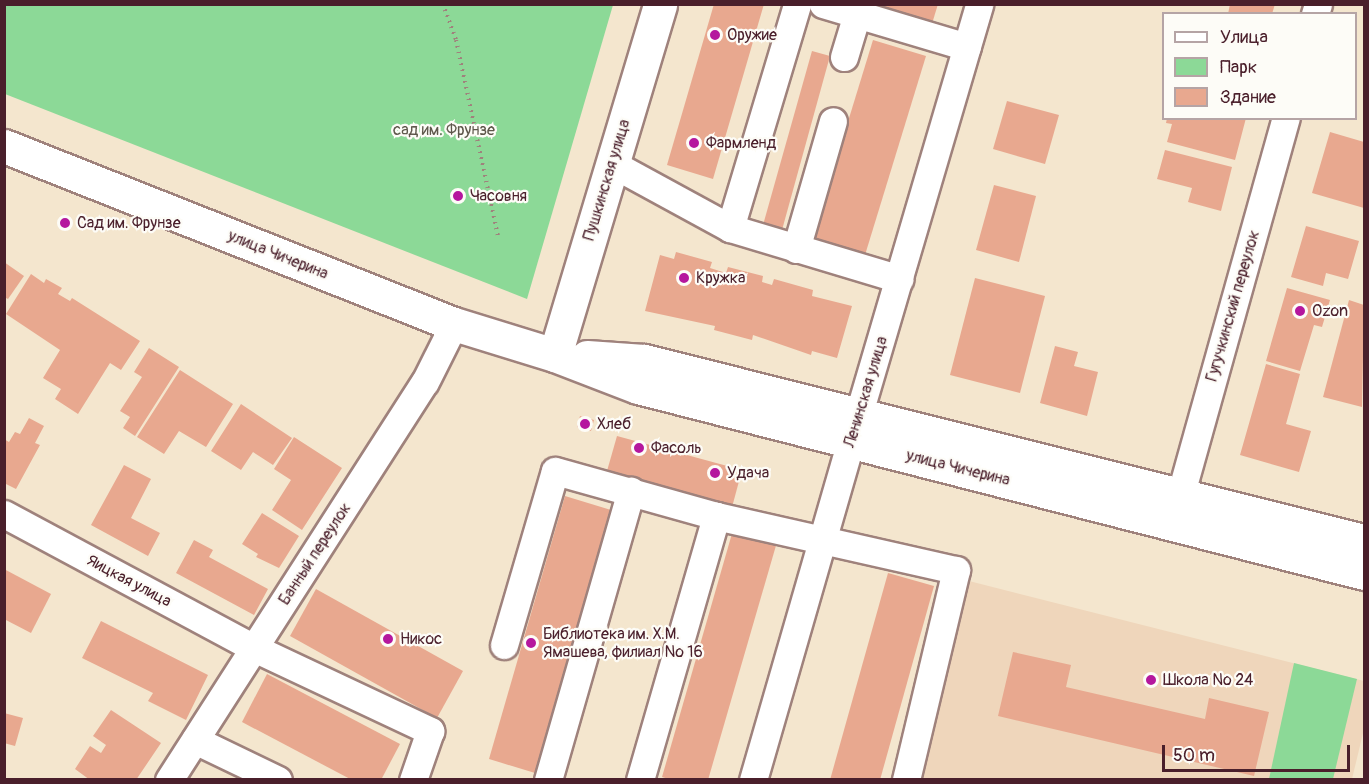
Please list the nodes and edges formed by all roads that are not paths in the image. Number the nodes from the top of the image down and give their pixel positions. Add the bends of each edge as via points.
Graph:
1 (660, 4) edge
2 (797, 4) edge
3 (823, 4) edge
4 (979, 4) edge
5 (857, 14) junction
6 (967, 47) junction
7 (844, 57) dead end
8 (1285, 120) edge
9 (833, 121) dead end
10 (4, 146) edge
11 (611, 164) junction
12 (730, 228) junction
13 (796, 249) junction
14 (900, 279) junction
15 (454, 324) junction
16 (555, 355) junction
17 (855, 426) junction
18 (631, 491) junction
19 (1181, 493) junction
20 (4, 514) edge
21 (716, 516) junction
22 (1365, 541) edge
23 (824, 542) junction
24 (1365, 573) edge
25 (504, 645) dead end
26 (255, 648) junction
27 (195, 740) junction
28 (169, 780) edge
29 (278, 780) edge
30 (412, 780) edge
31 (548, 780) edge
32 (640, 780) edge
33 (753, 780) edge
34 (906, 780) edge

1 - 11 main road, Пушкинская улица
2 - 12 street
3 - 5 street
4 - 6 street, Ленинская улица
5 - 6 street
5 - 7 street
6 - 14 street, Ленинская улица
8 - 19 street, Гугучкинский переулок
9 - 13 street
10 - 15 main road, улица Чичерина
11 - 12 street
11 - 16 main road, Пушкинская улица
12 - 13 street
13 - 14 street
14 - 17 street, Ленинская улица
15 - 16 main road, улица Чичерина
15 - 26 street, Банный переулок via 425,382
16 - 17 main road, улица Чичерина via 638,387
17 - 19 main road, улица Чичерина
17 - 23 street, Ленинская улица
17 - 24 main road, улица Чичерина
18 - 21 street
18 - 25 street via 555,471
18 - 31 street
19 - 22 main road, улица Чичерина
20 - 26 street, Яицкая улица
21 - 23 street
21 - 32 street
23 - 33 street, Ленинская улица
23 - 34 street via 956,570
26 - 27 street, Банный переулок
26 - 30 street, Яицкая улица via 430,731
27 - 28 street, Банный переулок
27 - 29 street

